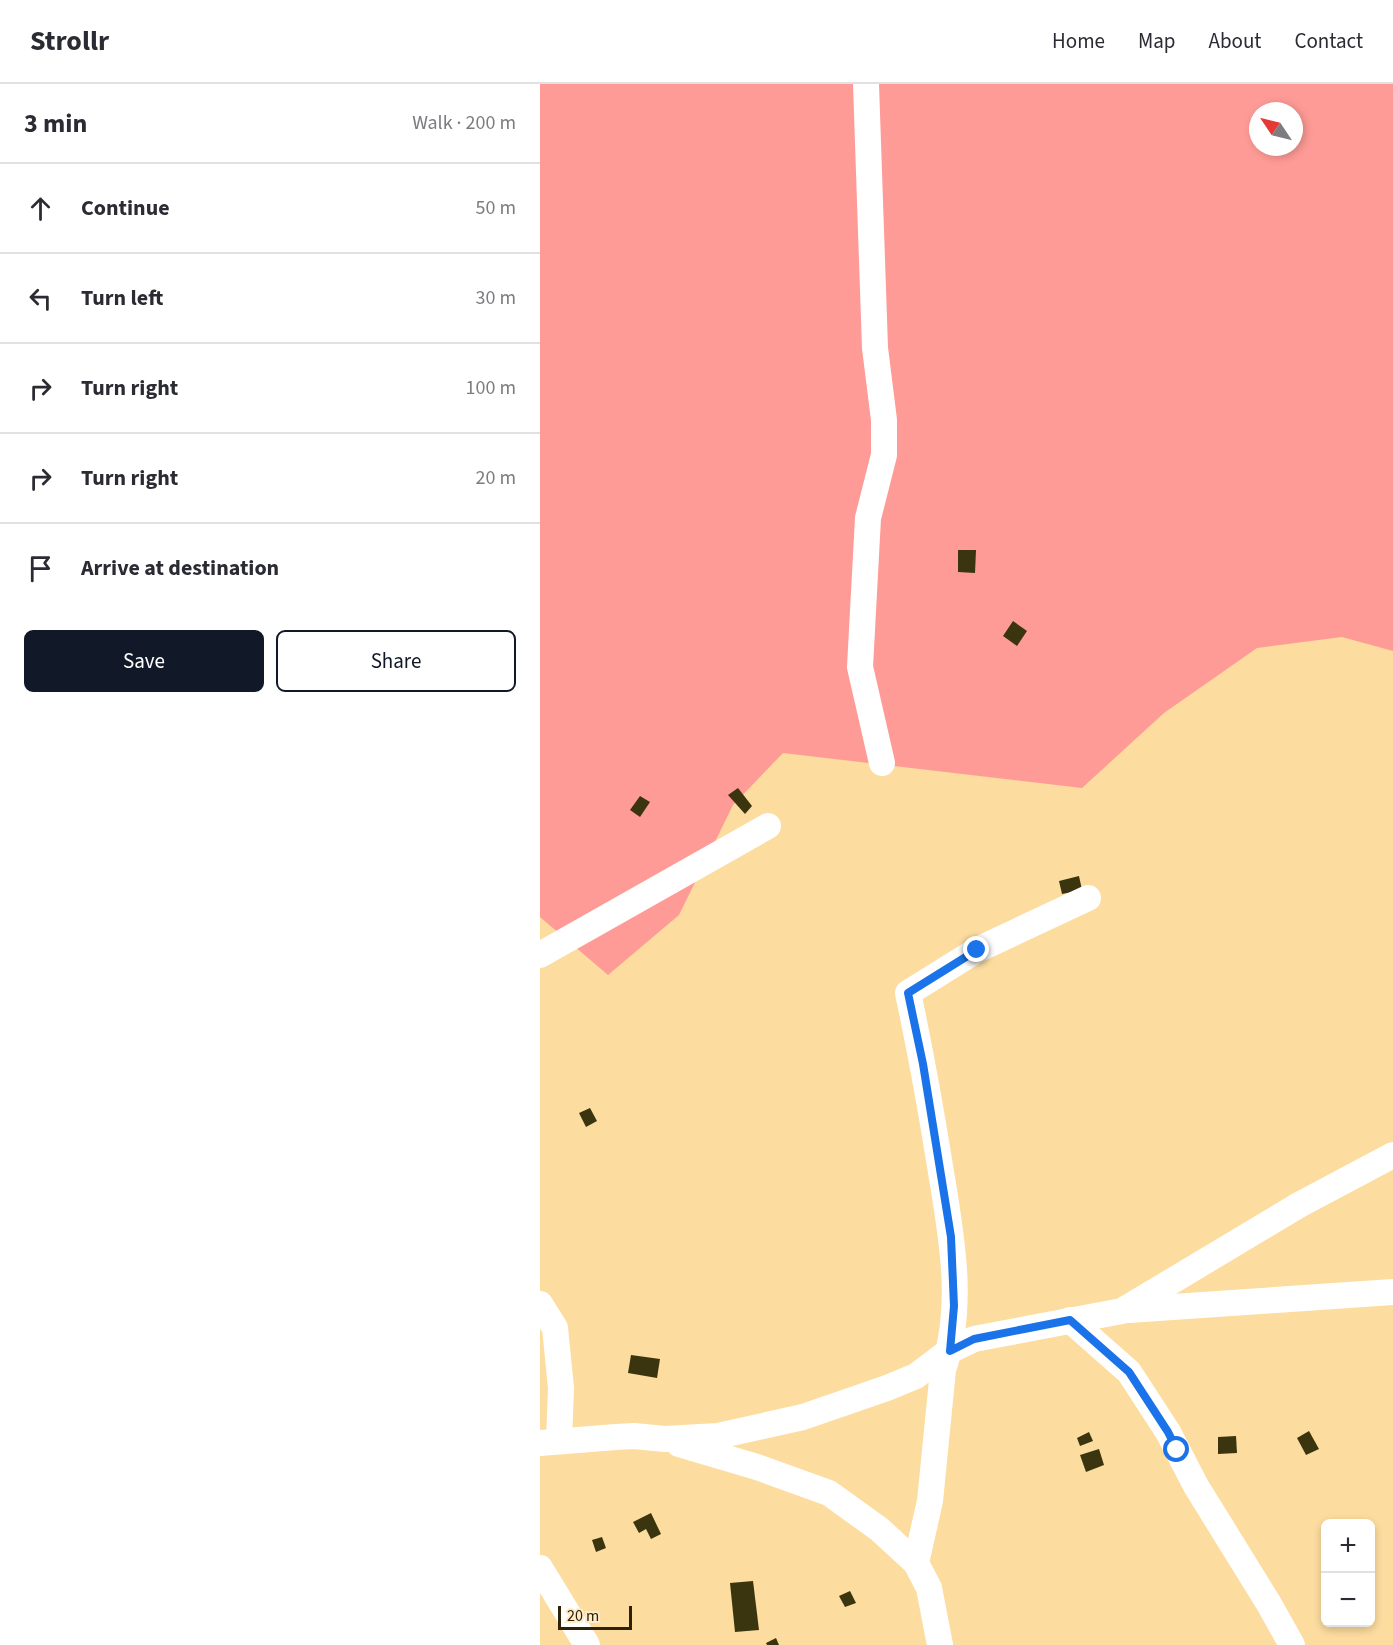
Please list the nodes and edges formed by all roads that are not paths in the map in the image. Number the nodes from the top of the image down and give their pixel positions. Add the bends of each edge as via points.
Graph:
1 (866, 84) edge
2 (882, 763) dead end
3 (768, 826) dead end
4 (1088, 898) dead end
5 (540, 955) edge
6 (1393, 1155) edge
7 (1393, 1292) edge
8 (540, 1304) edge
9 (1122, 1311) junction
10 (1070, 1320) junction
11 (950, 1351) junction
12 (664, 1439) junction
13 (549, 1442) edge
14 (916, 1563) junction
15 (540, 1568) edge
16 (586, 1645) edge
17 (940, 1645) edge
18 (1292, 1645) edge

1 - 2 street via 875,348 884,455 868,518 860,667
3 - 5 street
4 - 11 street via 977,950 908,993 951,1237 954,1306
6 - 9 street
7 - 9 street
8 - 13 street via 555,1328 561,1388
9 - 10 street
10 - 11 street via 974,1339
10 - 18 street via 1129,1372
11 - 12 street via 916,1376 803,1417 718,1436
11 - 14 street via 943,1370 930,1501
12 - 13 street via 634,1436
12 - 14 street via 828,1493 879,1529
14 - 17 street via 928,1588
15 - 16 street

